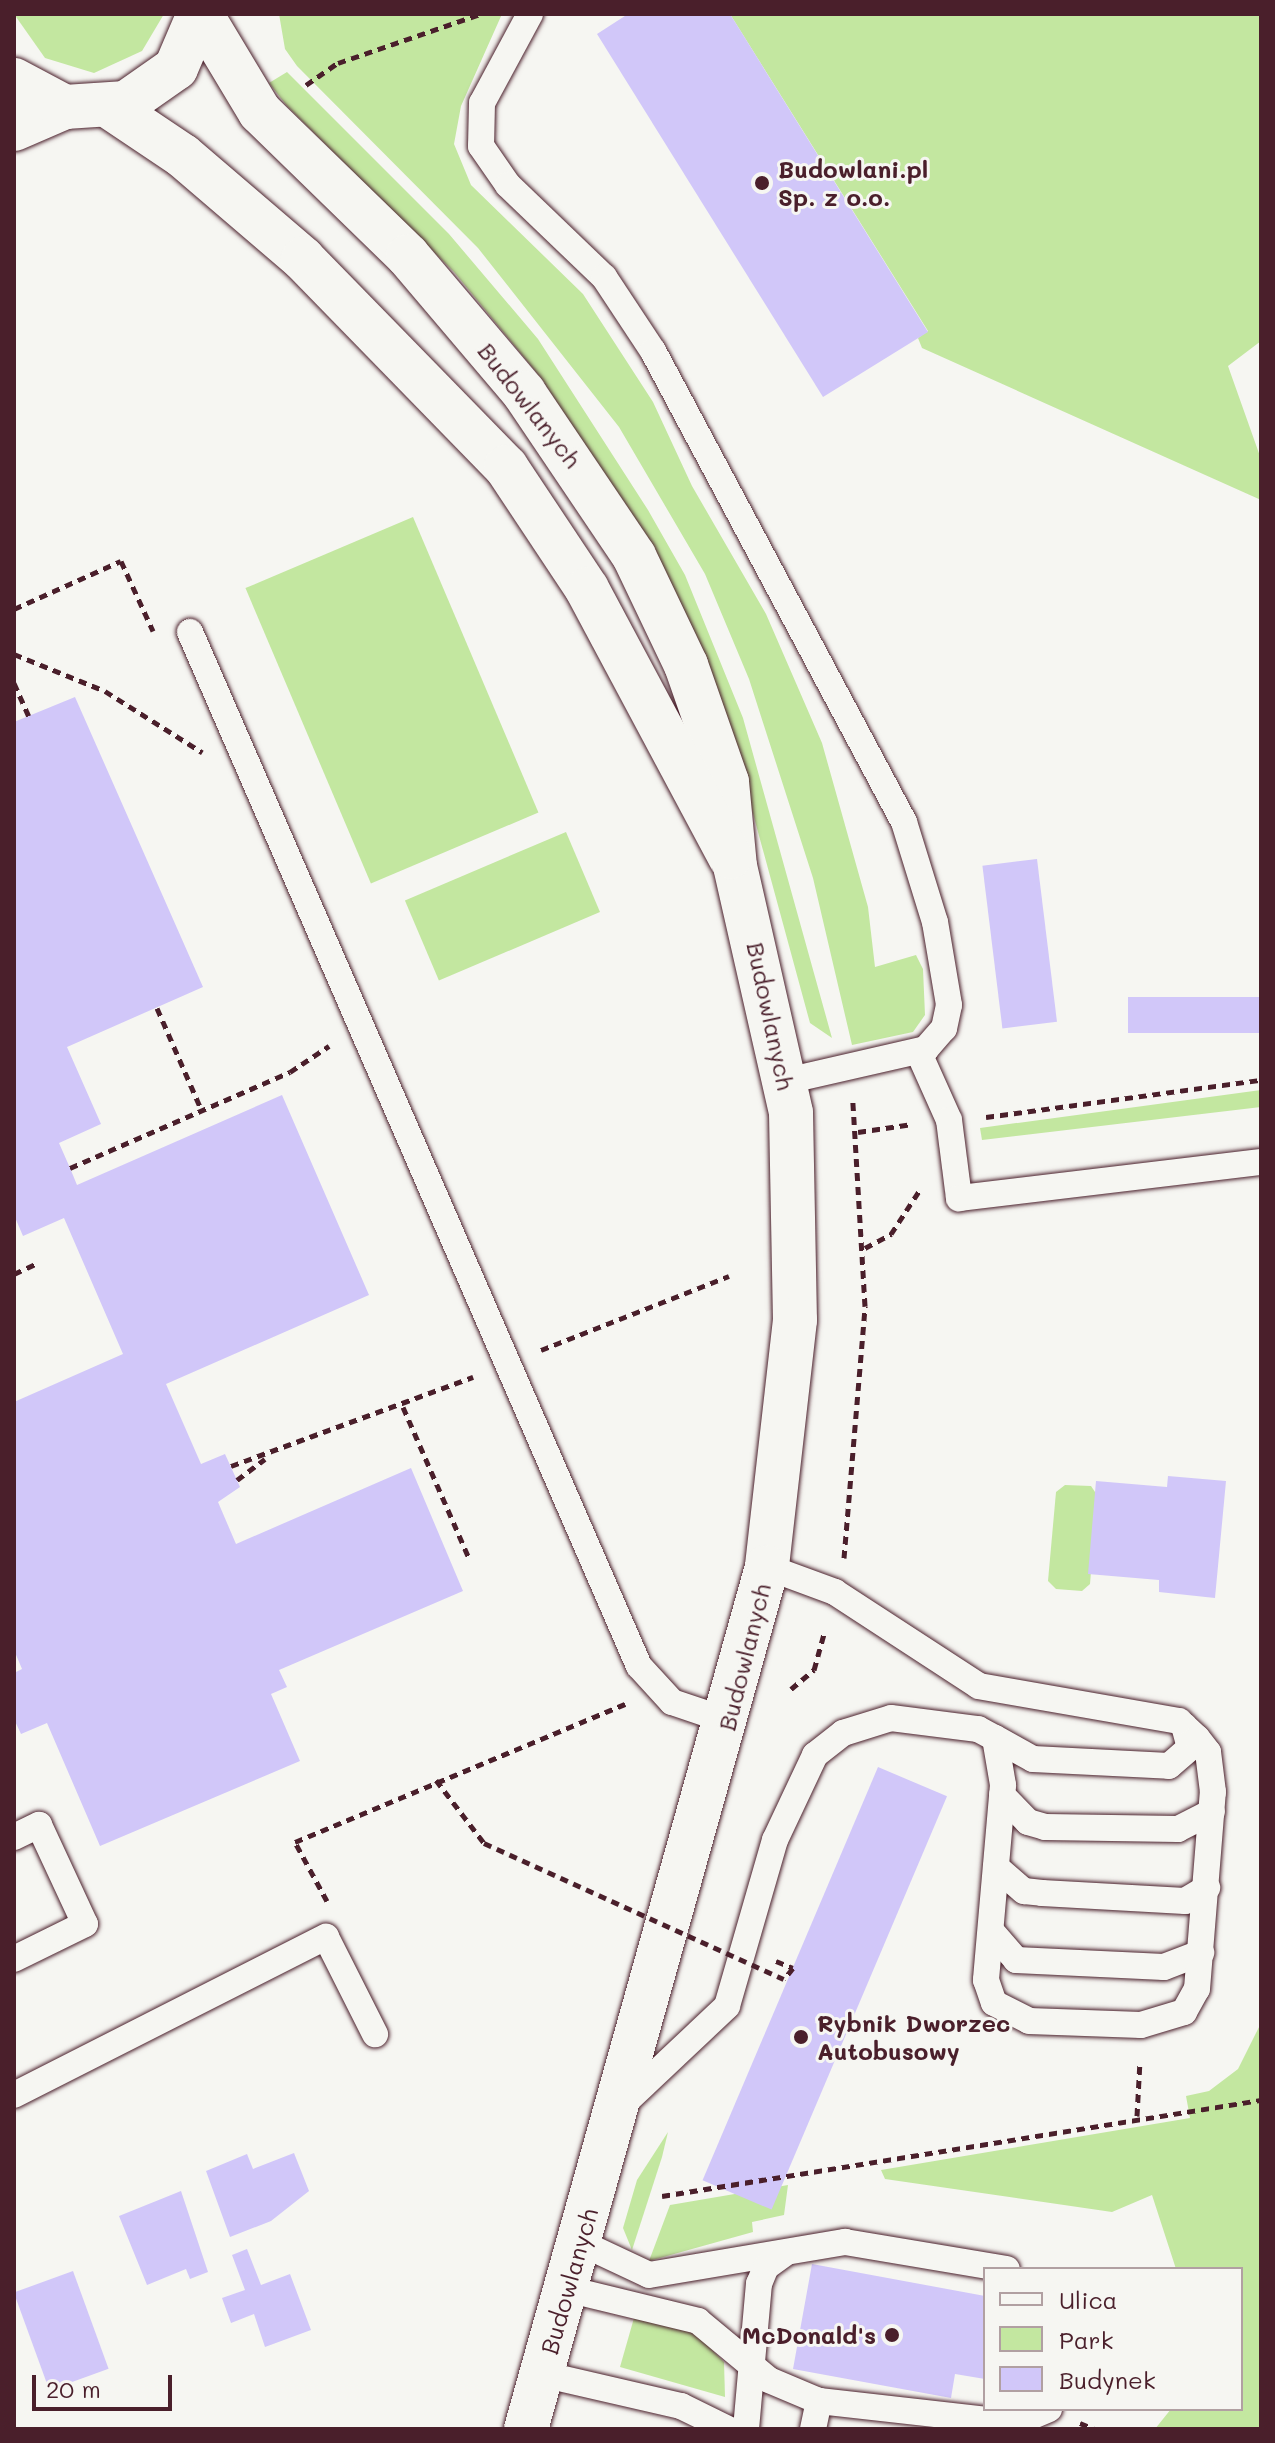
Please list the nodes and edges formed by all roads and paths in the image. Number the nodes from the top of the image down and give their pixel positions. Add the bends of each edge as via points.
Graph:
1 (200, 14) edge
2 (480, 14) edge
3 (530, 14) edge
4 (14, 80) edge
5 (306, 85) dead end
6 (65, 107) junction
7 (110, 107) junction
8 (14, 129) edge
9 (14, 609) edge
10 (190, 632) dead end
11 (158, 642) dead end
12 (14, 654) edge
13 (14, 683) edge
14 (29, 716) dead end
15 (201, 737) dead end
16 (237, 739) junction
17 (207, 751) junction
18 (213, 765) dead end
19 (735, 866) junction
20 (157, 1008) dead end
21 (363, 1026) junction
22 (919, 1053) junction
23 (1261, 1080) edge
24 (786, 1081) junction
25 (852, 1094) dead end
26 (202, 1111) junction
27 (949, 1120) junction
28 (858, 1132) junction
29 (1261, 1162) edge
30 (954, 1165) junction
31 (70, 1168) dead end
32 (865, 1248) junction
33 (38, 1263) dead end
34 (14, 1274) edge
35 (729, 1276) dead end
36 (509, 1362) junction
37 (403, 1407) junction
38 (266, 1458) junction
39 (231, 1466) dead end
40 (237, 1480) dead end
41 (850, 1535) dead end
42 (469, 1558) dead end
43 (767, 1567) junction
44 (592, 1714) dead end
45 (728, 1721) junction
46 (1184, 1726) junction
47 (995, 1738) junction
48 (436, 1780) junction
49 (1002, 1795) junction
50 (1212, 1812) junction
51 (14, 1837) edge
52 (996, 1867) junction
53 (1207, 1888) junction
54 (992, 1932) junction
55 (326, 1937) junction
56 (1201, 1953) junction
57 (14, 1959) edge
58 (775, 1961) dead end
59 (375, 2034) dead end
60 (14, 2095) edge
61 (1261, 2100) edge
62 (620, 2107) junction
63 (662, 2196) dead end
64 (579, 2242) junction
65 (785, 2253) junction
66 (995, 2267) edge
67 (567, 2289) junction
68 (750, 2362) junction
69 (542, 2374) junction
70 (819, 2401) junction
71 (1044, 2411) edge
72 (526, 2429) edge
73 (728, 2429) edge
74 (746, 2429) edge
75 (813, 2429) edge

1 - 7 street via 192,41 166,79
1 - 19 street, Budowlanych via 260,112 423,272 554,431 622,535 672,634 727,782
2 - 5 path via 338,63
3 - 22 lane via 482,103 481,146 508,185 604,277 645,339 904,822 935,922 949,1005 944,1028
4 - 6 street
6 - 7 street
6 - 8 street
7 - 19 street, Budowlanych via 183,156 303,259 506,467 587,589
9 - 11 path via 121,561
10 - 16 lane
12 - 17 path via 105,691 197,754
13 - 14 path
15 - 17 path
16 - 17 path
16 - 21 lane
17 - 18 path
19 - 24 street, Budowlanych
20 - 26 path
21 - 26 path via 290,1072
21 - 36 lane
22 - 24 lane
22 - 27 lane
23 - 27 path
24 - 43 street, Budowlanych via 795,1320
25 - 28 path
26 - 31 path
27 - 28 path
27 - 30 lane
28 - 32 path
29 - 30 lane via 959,1198
30 - 32 path via 926,1181 891,1234
32 - 41 path
33 - 34 path
35 - 36 path
36 - 37 path
36 - 45 lane via 643,1673 672,1702
37 - 38 path
37 - 42 path
38 - 39 path
38 - 40 path
43 - 45 street, Budowlanych
43 - 46 lane via 835,1592 979,1686
44 - 48 path
45 - 62 street, Budowlanych
46 - 47 lane via 1190,1748 1169,1766 1033,1759
46 - 50 lane via 1208,1752
47 - 49 lane
47 - 62 lane via 978,1729 891,1718 843,1733 815,1755 775,1840 727,2006
48 - 55 path via 295,1842 331,1910
48 - 58 path, bridge via 484,1843 784,1979 793,1968
49 - 50 lane via 1028,1822 1045,1827 1178,1829
49 - 52 lane
50 - 53 lane
51 - 57 lane via 39,1825 85,1924
52 - 53 lane via 1024,1891 1042,1893 1185,1901
52 - 54 lane
53 - 56 lane
54 - 56 lane via 1016,1960 1035,1962 1164,1967
54 - 56 lane via 986,1980 994,2003 1029,2021 1165,2022 1184,2012 1197,1989
55 - 59 lane
55 - 60 lane
61 - 63 path
62 - 64 street, Budowlanych
64 - 65 lane via 649,2275
64 - 67 street, Budowlanych
65 - 66 lane via 845,2242
65 - 68 lane via 761,2273
67 - 68 lane via 698,2321
67 - 69 street, Budowlanych
68 - 70 lane via 769,2380
68 - 74 lane
69 - 72 street, Budowlanych
69 - 73 lane via 681,2406
70 - 71 lane via 1016,2423
70 - 75 lane

